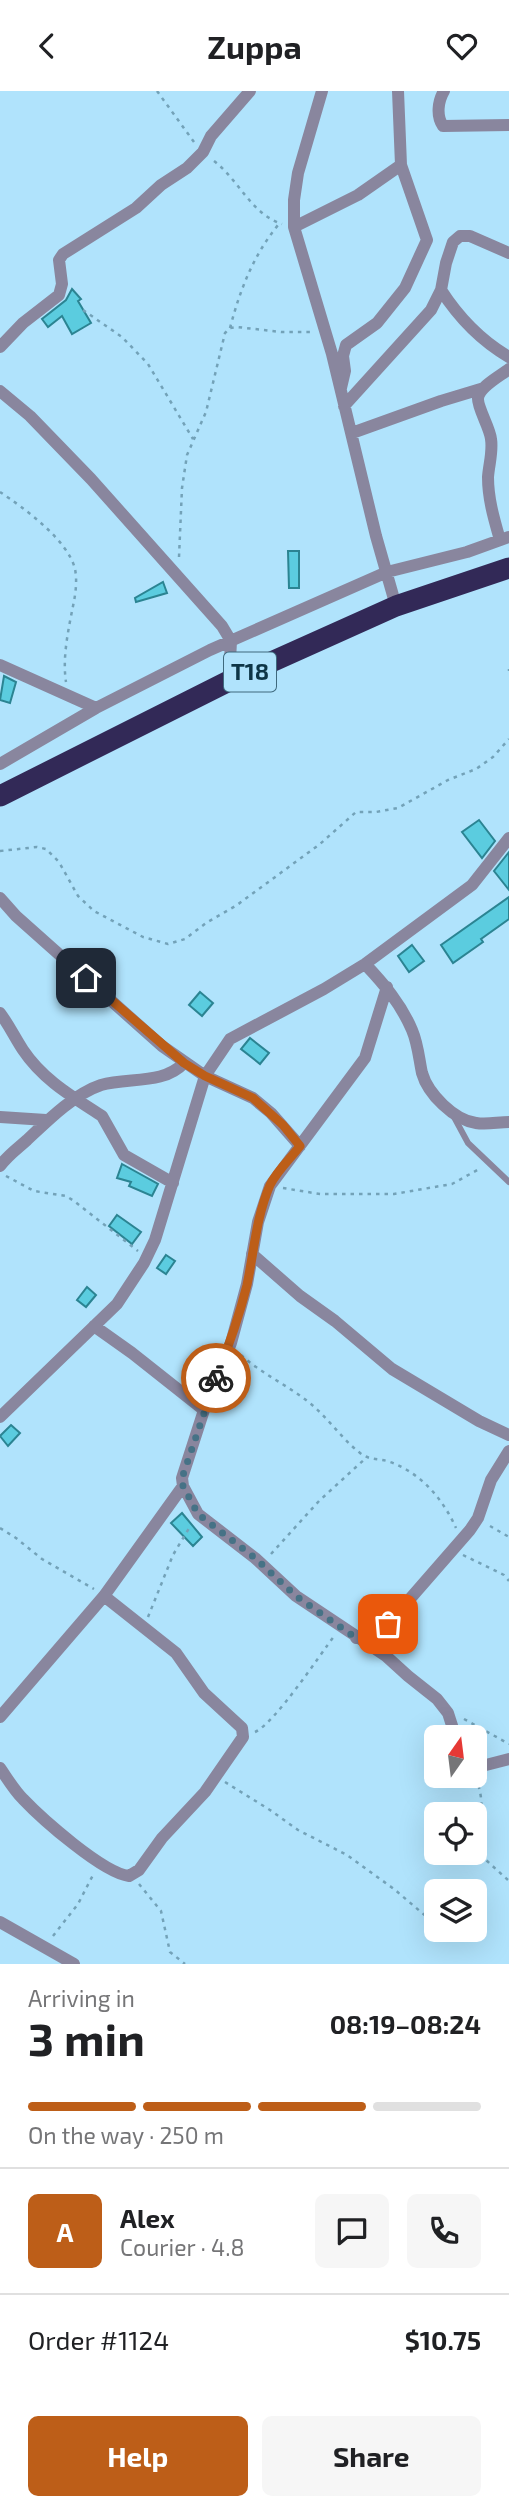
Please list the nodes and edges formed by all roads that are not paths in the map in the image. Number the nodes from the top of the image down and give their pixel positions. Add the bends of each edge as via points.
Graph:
1 (250, 91) edge
2 (322, 91) edge
3 (398, 91) edge
4 (444, 91) edge
5 (509, 125) edge
6 (401, 165) junction
7 (294, 227) junction
8 (509, 253) edge
9 (441, 290) junction
10 (0, 347) edge
11 (509, 357) edge
12 (509, 369) edge
13 (341, 388) junction
14 (484, 388) junction
15 (0, 391) edge
16 (344, 406) junction
17 (352, 433) junction
18 (504, 539) edge
19 (509, 568) edge
20 (387, 572) junction
21 (396, 606) junction
22 (231, 641) junction
23 (0, 664) edge
24 (229, 681) junction
25 (96, 708) junction
26 (0, 764) edge
27 (0, 796) edge
28 (508, 845) edge
29 (0, 898) edge
30 (365, 964) junction
31 (387, 987) junction
32 (0, 1013) edge
33 (184, 1063) junction
34 (205, 1076) junction
35 (75, 1100) junction
36 (452, 1112) junction
37 (0, 1117) edge
38 (47, 1120) junction
39 (509, 1122) edge
40 (300, 1146) junction
41 (0, 1166) edge
42 (509, 1182) edge
43 (173, 1183) junction
44 (252, 1254) junction
45 (94, 1326) junction
46 (204, 1410) junction
47 (0, 1417) edge
48 (509, 1435) edge
49 (509, 1451) edge
50 (183, 1486) junction
51 (104, 1596) junction
52 (356, 1638) junction
53 (0, 1717) edge
54 (452, 1725) edge
55 (509, 1759) edge
56 (487, 1765) edge
57 (0, 1768) edge
58 (0, 1921) edge
59 (74, 1964) edge

1 - 10 street via 203,152 178,176 63,254 59,295
2 - 7 street via 298,173
3 - 6 street
4 - 5 street via 439,109 443,126
6 - 7 street via 358,195
6 - 13 street via 427,240 405,288 377,323 346,345
7 - 13 street
8 - 9 street via 460,236 453,242
9 - 11 street via 483,340
9 - 16 street via 431,310
12 - 14 street
13 - 16 street
14 - 17 street
14 - 18 street via 478,401 493,450 488,475 490,503
15 - 22 street via 91,479 222,625
16 - 17 street
17 - 20 street
18 - 20 street
19 - 21 highway, T18
20 - 21 street
20 - 22 street
21 - 24 highway, T18
22 - 24 street
22 - 25 street
23 - 25 street
24 - 27 highway, T18
25 - 26 street
28 - 30 street via 472,885
29 - 33 street
30 - 31 street
30 - 34 street via 230,1039
31 - 36 street via 414,1034 431,1092
31 - 40 street via 365,1058
32 - 35 street via 24,1052
33 - 34 street
33 - 35 street via 166,1075 102,1085
34 - 40 street via 253,1098
34 - 43 street
35 - 38 street
35 - 43 street via 102,1116 124,1154
36 - 39 street via 474,1123
36 - 42 lane via 468,1143
37 - 38 street
38 - 41 street
40 - 44 street via 270,1186
43 - 45 street via 147,1258 117,1304
44 - 46 street via 231,1343
44 - 48 street via 392,1369
45 - 46 street
45 - 47 street
46 - 50 street
49 - 52 street via 491,1480 478,1518 457,1546 388,1624
50 - 51 street
50 - 52 street via 198,1514 306,1604
51 - 53 street
51 - 57 street via 176,1653 204,1693 242,1728 240,1744 133,1875 122,1875 96,1861 22,1799
52 - 54 street via 386,1655 437,1699
55 - 56 street
58 - 59 street

